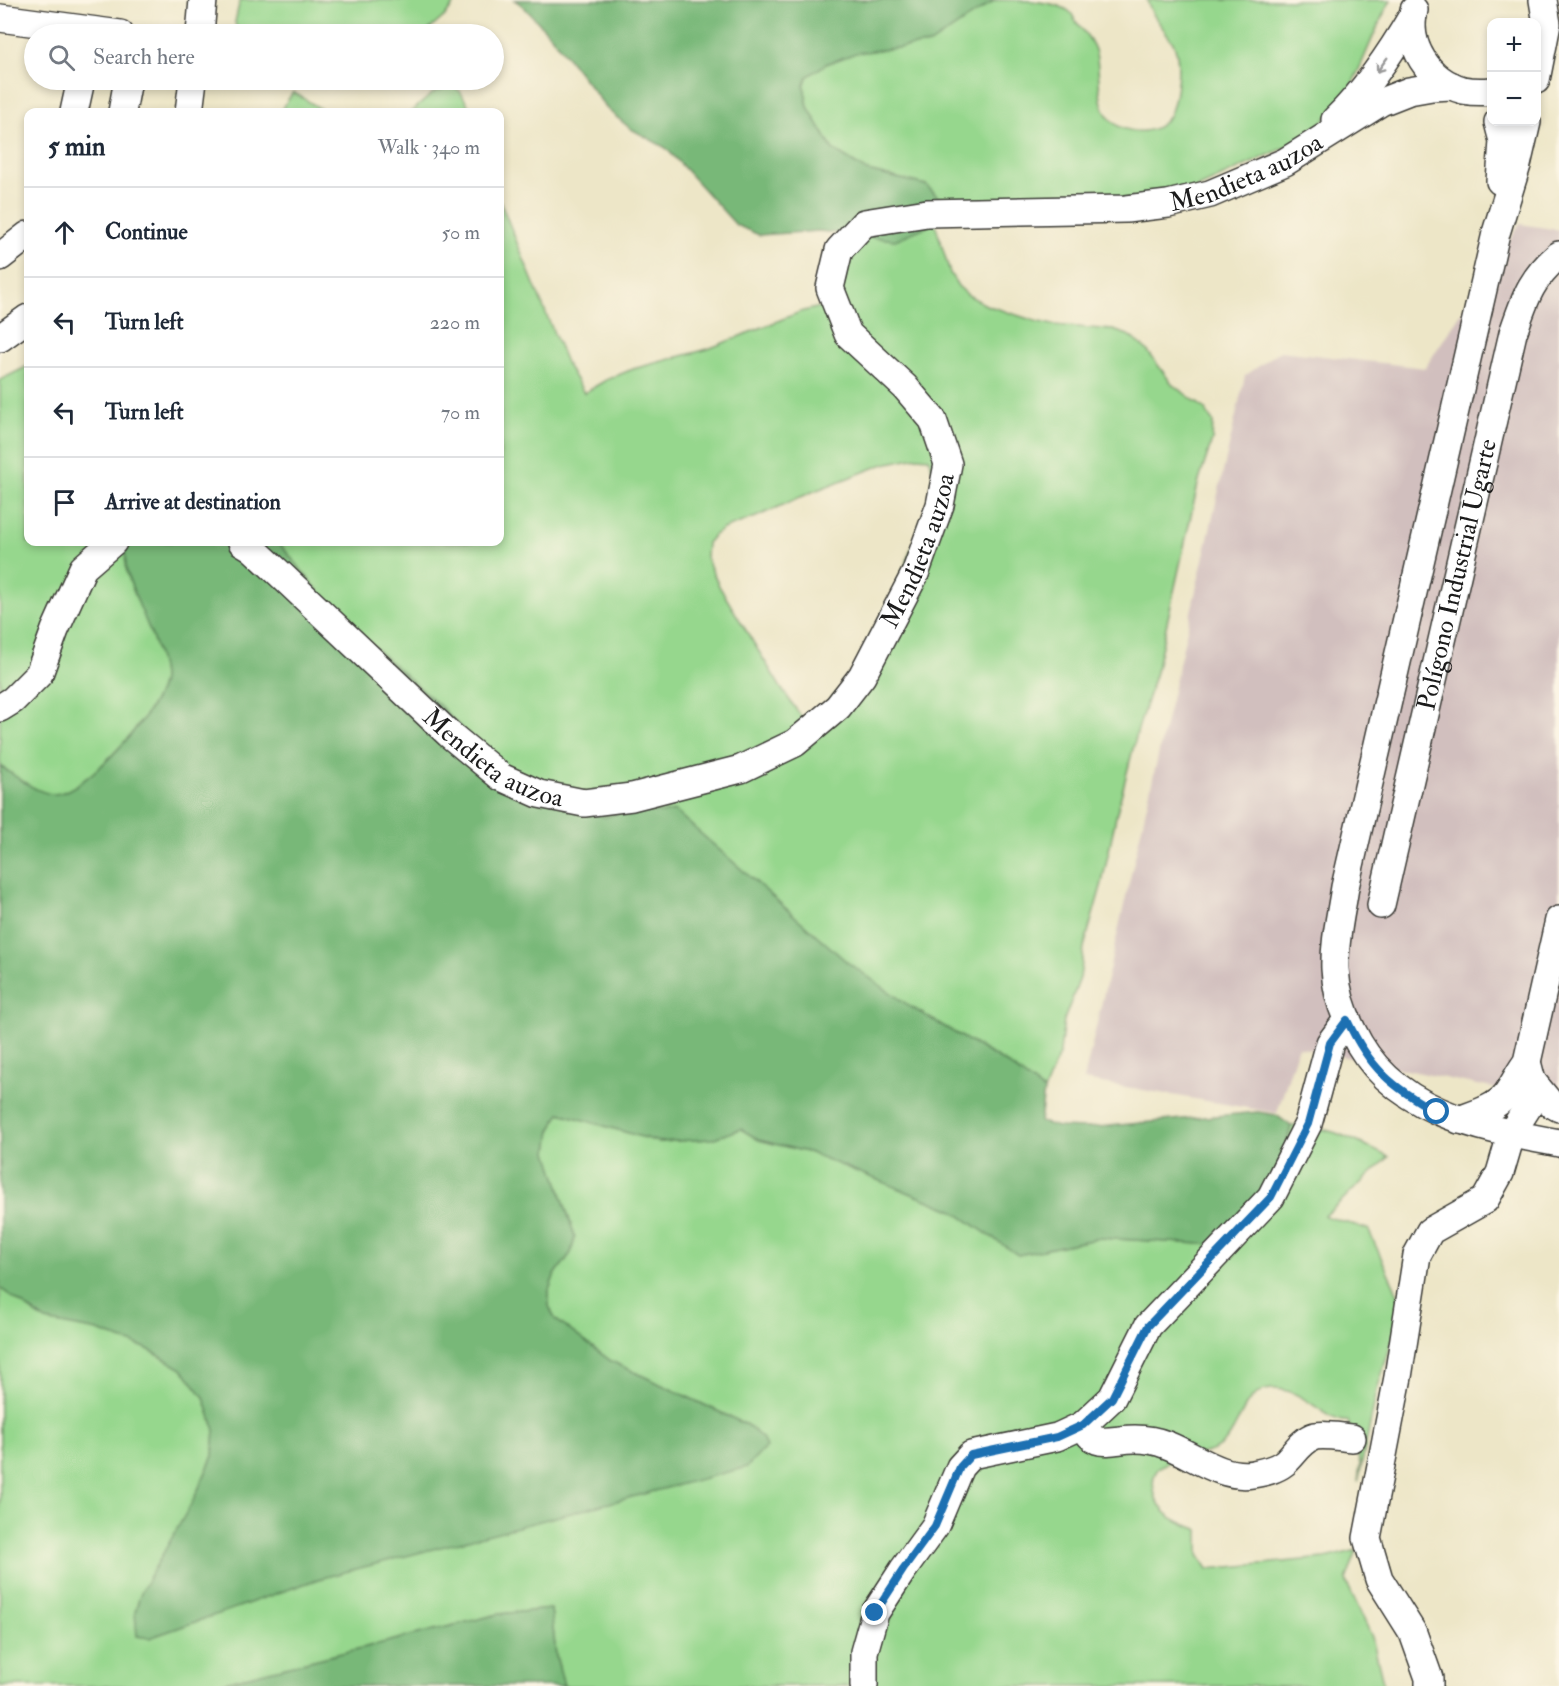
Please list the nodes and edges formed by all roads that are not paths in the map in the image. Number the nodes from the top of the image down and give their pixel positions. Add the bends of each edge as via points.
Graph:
1 (203, 0) edge
2 (1543, 0) edge
3 (1415, 8) edge
4 (0, 18) edge
5 (37, 24) edge
6 (201, 24) edge
7 (1541, 51) edge
8 (79, 90) edge
9 (126, 90) edge
10 (192, 90) edge
11 (1478, 95) edge
12 (75, 108) edge
13 (123, 108) edge
14 (190, 108) edge
15 (1499, 126) edge
16 (1526, 126) edge
17 (1285, 162) junction
18 (1496, 233) junction
19 (24, 237) edge
20 (1559, 255) edge
21 (0, 257) edge
22 (24, 321) edge
23 (0, 338) edge
24 (108, 546) edge
25 (247, 546) edge
26 (0, 708) edge
27 (1382, 905) dead end
28 (1559, 920) edge
29 (1347, 1020) junction
30 (1529, 1071) junction
31 (1506, 1096) junction
32 (1559, 1108) edge
33 (1460, 1120) junction
34 (1512, 1132) junction
35 (1559, 1143) edge
36 (1083, 1425) junction
37 (1352, 1438) dead end
38 (864, 1686) edge
39 (1429, 1686) edge

1 - 6 street
2 - 7 street via 1547,24
3 - 11 street via 1413,37 1420,57 1439,79
3 -> 17 street via 1393,49 1357,96 1316,138
4 - 5 street
8 - 12 street
9 - 13 street
10 - 14 street
11 - 17 street, Mendieta auzoa via 1432,87 1409,92 1381,102
15 - 18 street via 1503,141
16 - 18 street
17 - 25 street, Mendieta auzoa via 1210,194 1168,204 1126,209 927,213 864,223 839,250 830,288 848,334 933,420 948,464 940,505 915,574 862,676 838,707 795,742 741,769 632,797 584,802 539,795 510,782 449,734
18 - 29 street via 1345,887 1335,970
19 - 21 street
20 - 27 street, Polígono Industrial Ugarte via 1528,290 1513,333
22 - 23 street
24 - 26 street via 83,568 39,674
28 - 30 street
29 - 33 street via 1372,1064 1390,1082 1413,1099
29 - 36 street via 1330,1043 1308,1124 1271,1197 1148,1326 1112,1398
30 - 31 street via 1514,1078
30 - 32 street via 1550,1103
30 - 34 street via 1532,1094
31 - 33 street
31 - 34 street
33 - 34 street
34 - 35 street
34 - 39 street via 1500,1173 1485,1200 1430,1232 1418,1255 1367,1538 1379,1579 1413,1633
36 - 37 street via 1097,1441 1148,1440 1216,1468 1250,1474 1283,1464 1307,1439
36 - 38 street via 1057,1437 971,1455 960,1467 935,1526 875,1613 864,1652

